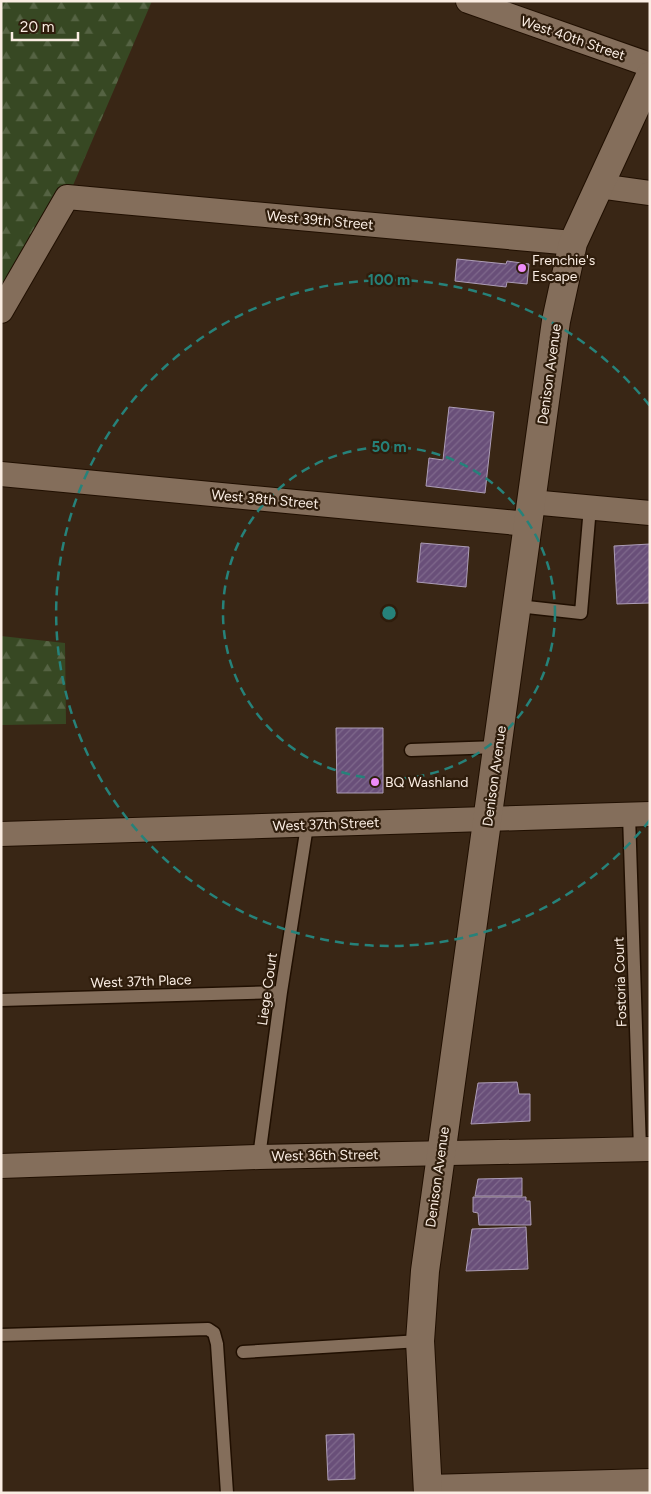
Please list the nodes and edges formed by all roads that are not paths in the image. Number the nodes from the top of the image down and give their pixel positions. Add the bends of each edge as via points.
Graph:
1 (468, 1) edge
2 (650, 65) edge
3 (650, 76) edge
4 (599, 186) junction
5 (650, 193) edge
6 (573, 242) junction
7 (1, 310) edge
8 (1, 474) edge
9 (590, 507) junction
10 (650, 512) edge
11 (530, 513) junction
12 (518, 606) junction
13 (498, 747) junction
14 (411, 750) dead end
15 (639, 814) edge
16 (488, 818) junction
17 (307, 826) junction
18 (1, 834) edge
19 (281, 992) junction
20 (1, 1000) edge
21 (645, 1149) edge
22 (440, 1152) junction
23 (259, 1157) junction
24 (1, 1166) edge
25 (1, 1334) edge
26 (420, 1342) junction
27 (243, 1352) dead end
28 (650, 1481) edge
29 (428, 1490) edge
30 (227, 1493) edge

1 - 2 street, West 40th Street
3 - 4 main road, Denison Avenue
4 - 5 street
4 - 6 main road, Denison Avenue
6 - 7 street, West 39th Street via 68,197
6 - 11 main road, Denison Avenue via 556,321
8 - 11 street, West 38th Street
9 - 10 street, West 38th Street
9 - 11 street, West 38th Street
9 - 12 lane via 580,613
11 - 12 main road, Denison Avenue
12 - 13 main road, Denison Avenue
13 - 14 lane
13 - 16 main road, Denison Avenue
15 - 16 street, West 37th Street
15 - 21 lane, Fostoria Court
16 - 17 street, West 37th Street
16 - 22 main road, Denison Avenue
17 - 18 street, West 37th Street
17 - 19 lane, Liege Court
19 - 20 lane, West 37th Place
19 - 23 lane, Liege Court
21 - 22 street, West 36th Street
22 - 23 street, West 36th Street
22 - 26 main road, Denison Avenue
23 - 24 street, West 36th Street
25 - 30 lane via 208,1329 214,1333
26 - 27 lane
26 - 29 main road, Denison Avenue
28 - 29 street

